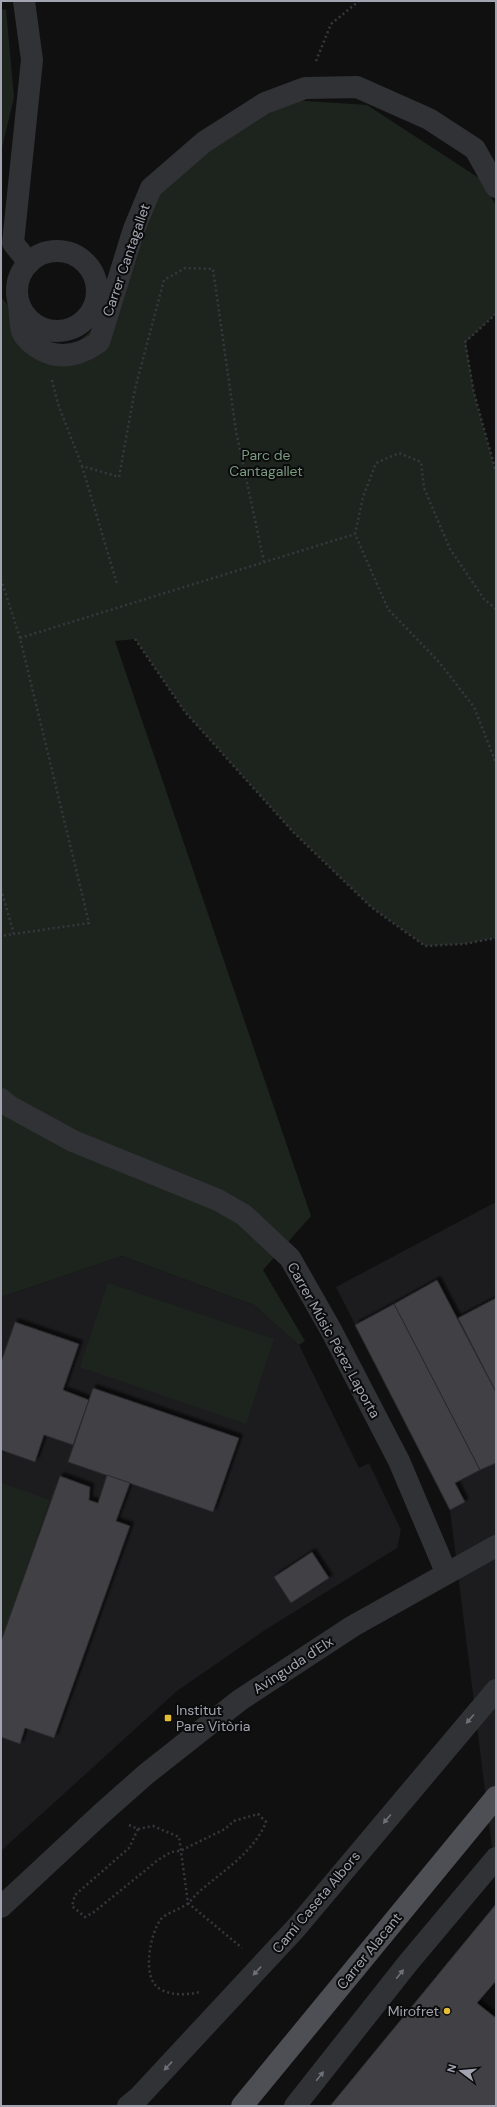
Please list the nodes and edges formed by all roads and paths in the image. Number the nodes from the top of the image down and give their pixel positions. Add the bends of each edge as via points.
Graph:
1 (24, 1) edge
2 (359, 1) edge
3 (316, 61) dead end
4 (496, 187) edge
5 (28, 263) junction
6 (19, 304) junction
7 (496, 314) edge
8 (44, 352) junction
9 (82, 466) junction
10 (496, 472) edge
11 (355, 534) junction
12 (264, 562) junction
13 (1, 579) edge
14 (117, 584) dead end
15 (496, 609) edge
16 (20, 638) junction
17 (135, 638) dead end
18 (496, 763) edge
19 (1, 889) edge
20 (14, 934) junction
21 (1, 936) edge
22 (496, 938) edge
23 (1, 1099) edge
24 (496, 1546) edge
25 (446, 1572) junction
26 (496, 1690) edge
27 (496, 1797) edge
28 (101, 1814) junction
29 (138, 1829) junction
30 (180, 1851) junction
31 (493, 1869) edge
32 (188, 1903) junction
33 (1, 1906) edge
34 (247, 1952) dead end
35 (202, 1991) dead end
36 (128, 2106) edge
37 (242, 2106) edge
38 (295, 2106) edge

1 - 5 street via 32,60 13,243
2 - 3 path via 331,24
4 - 8 street, Carrer Cantagallet via 475,150 429,119 357,87 305,88 265,103 204,142 151,188 134,229 99,342 74,355 58,356
5 - 6 street, Carrer Cantagallet via 19,279
5 - 6 street, Carrer Cantagallet via 45,252 59,251 72,254 84,262 92,273 96,286 96,300 81,323 58,331 34,324
6 - 8 street, Carrer Cantagallet via 22,332 32,344
7 - 10 path via 466,342 474,393
8 - 9 path via 58,404
9 - 12 path via 118,477 135,389 164,280 185,268 213,269 236,431
9 - 14 path
11 - 12 path
11 - 15 path via 362,497 376,463 399,453 421,462 424,488 450,549 484,599
11 - 18 path via 388,609 439,662 474,707
12 - 16 path
13 - 16 path
16 - 20 path via 89,923
17 - 22 path via 185,712 293,832 371,907 425,946 464,944
19 - 20 path
20 - 21 path
23 - 25 street, Carrer Músic Pérez Laporta via 9,1106 73,1141 218,1200 244,1215 290,1258 399,1460
24 - 25 street, Avinguda d'Elx
25 - 28 street, Avinguda d'Elx via 353,1626 240,1700 145,1775
26 -> 36 street, Camí Caseta Albors via 296,1928
27 - 37 main road, Carrer Alacant
28 - 29 path
28 - 33 street, Avinguda d'Elx
29 - 30 path via 153,1826 179,1837
29 - 30 path via 128,1848 75,1895 72,1906 85,1917 158,1860 171,1852
30 - 32 path
30 - 32 path via 225,1830 234,1820 258,1814 266,1822 258,1838 230,1868
38 -> 31 street via 408,1963
32 - 34 path
32 - 35 path via 161,1918 149,1953 150,1976 157,1987 168,1994 186,1995

